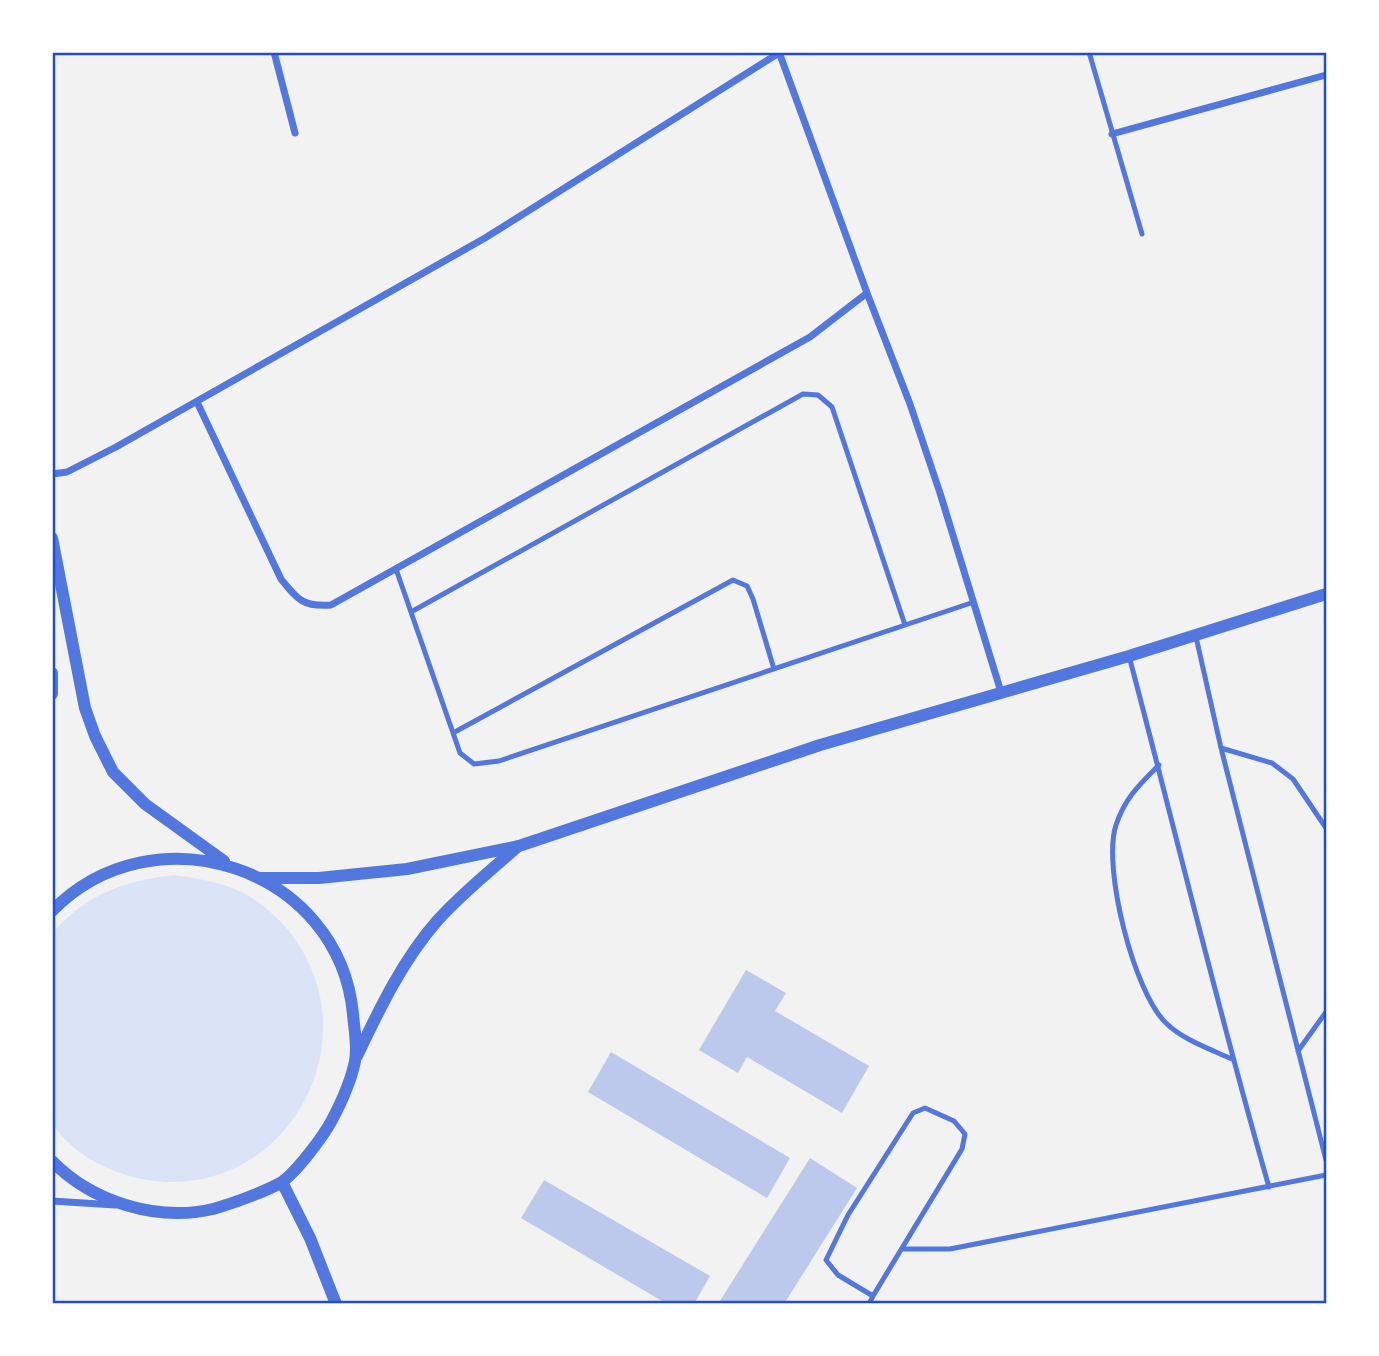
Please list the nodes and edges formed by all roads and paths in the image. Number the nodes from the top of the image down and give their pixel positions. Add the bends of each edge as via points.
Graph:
1 (274, 52) edge
2 (1089, 52) edge
3 (779, 53) edge
4 (1326, 75) edge
5 (295, 133) dead end
6 (1112, 134) junction
7 (1142, 234) dead end
8 (867, 293) junction
9 (197, 402) junction
10 (52, 474) edge
11 (52, 538) edge
12 (396, 569) junction
13 (1326, 594) edge
14 (974, 602) junction
15 (411, 612) junction
16 (905, 625) junction
17 (1195, 634) junction
18 (1129, 656) junction
19 (774, 669) junction
20 (53, 677) edge
21 (1001, 692) junction
22 (52, 694) edge
23 (453, 733) junction
24 (1221, 748) junction
25 (1159, 765) junction
26 (1326, 828) edge
27 (519, 846) junction
28 (230, 865) junction
29 (261, 878) junction
30 (52, 912) edge
31 (1326, 1012) edge
32 (1297, 1051) junction
33 (1232, 1059) junction
34 (356, 1060) junction
35 (1326, 1160) edge
36 (52, 1161) edge
37 (1326, 1175) edge
38 (282, 1181) junction
39 (1269, 1187) junction
40 (52, 1201) edge
41 (130, 1206) junction
42 (901, 1249) junction
43 (873, 1296) junction
44 (336, 1304) edge
45 (869, 1304) edge

1 - 5 street
2 - 6 lane
3 - 8 street
3 - 9 street via 485,238
4 - 6 street
6 - 7 lane
8 - 12 street via 810,337
8 - 14 street via 910,404
9 - 10 street via 67,471
9 - 12 street via 281,579 299,600 314,607 331,605
11 - 28 street via 85,708 113,772 145,804
12 - 15 lane
13 - 17 street
14 - 16 lane
14 - 21 street
15 - 16 lane via 803,394 818,396 831,407
15 - 23 lane
16 - 19 lane
17 - 18 street
17 - 24 lane
18 - 21 street
18 - 25 lane
19 - 23 lane via 499,761 474,764 460,752
19 - 23 lane via 753,598 747,586 733,580
20 - 22 street
21 - 27 street via 820,745
24 - 26 lane via 1272,763 1293,779
24 - 32 lane
25 - 33 lane
25 - 33 lane via 1129,794 1115,827 1112,864 1128,948 1142,988 1165,1023
27 - 29 street via 407,869 319,878
27 - 34 street via 435,923 381,1006
28 - 29 street
28 - 30 street via 173,858 145,861 89,882
29 - 34 street via 302,908 336,956 352,1002
31 - 32 lane
32 - 35 lane
33 - 39 lane
34 - 38 street via 326,1131
36 - 41 street via 80,1184
37 - 39 lane
38 - 41 street via 211,1209 180,1212
38 - 44 street
39 - 42 lane via 950,1249
40 - 41 street
42 - 43 lane
42 - 43 lane via 962,1149 965,1134 954,1121 925,1108 913,1113 848,1215 827,1261 838,1275
43 - 45 lane

